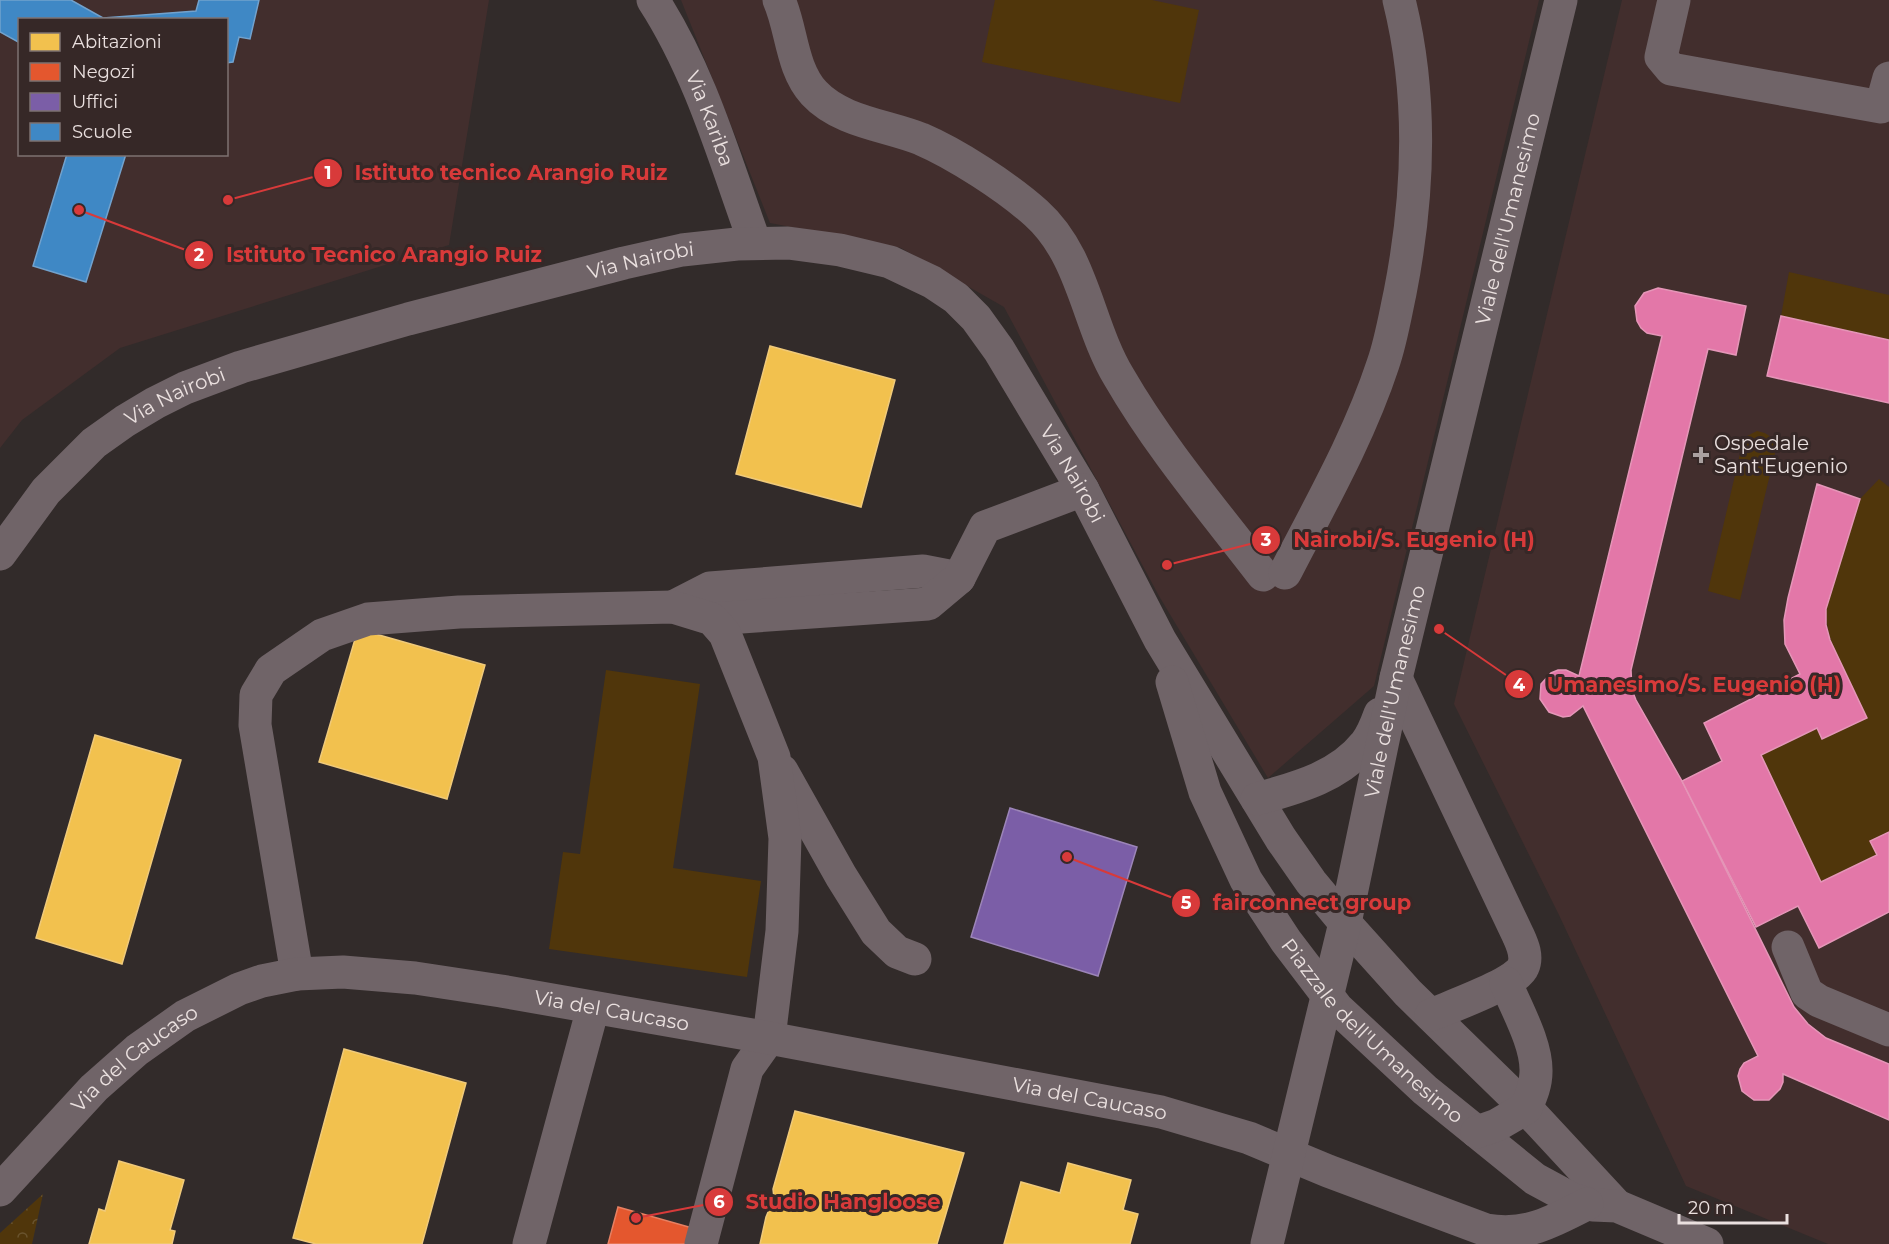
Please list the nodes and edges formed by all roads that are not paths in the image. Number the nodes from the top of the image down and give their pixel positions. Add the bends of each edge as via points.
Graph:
1 (653, 0) edge
2 (779, 0) edge
3 (1399, 0) edge
4 (1561, 0) edge
5 (1674, 0) edge
6 (1889, 78) edge
7 (755, 243) junction
8 (1083, 490) junction
9 (0, 554) edge
10 (959, 578) junction
11 (673, 607) junction
12 (712, 619) junction
13 (1160, 640) junction
14 (1396, 678) junction
15 (774, 757) junction
16 (1257, 799) junction
17 (1345, 923) junction
18 (1788, 947) dead end
19 (915, 959) dead end
20 (297, 974) junction
21 (1506, 983) junction
22 (1328, 997) junction
23 (593, 1008) junction
24 (1431, 1015) junction
25 (1889, 1030) edge
26 (769, 1038) junction
27 (1526, 1108) junction
28 (1477, 1132) junction
29 (1290, 1153) junction
30 (0, 1190) edge
31 (1602, 1205) junction
32 (529, 1244) edge
33 (701, 1244) edge
34 (1267, 1244) edge
35 (1707, 1244) edge

1 - 7 street, Via Kariba via 696,81
2 - 3 street via 799,66 814,93 842,113 922,140 947,153 1001,186 1046,222 1074,265 1102,344 1135,405 1165,447 1274,574 1344,458 1370,400 1384,362 1400,291 1413,199 1416,133 1410,54
4 - 14 street, Viale dell'Umanesimo
5 - 6 street via 1661,57 1671,69 1881,107
7 - 8 street, Via Nairobi via 803,244 863,254 910,271 947,292 976,318 999,350
7 - 9 street, Via Nairobi via 682,250 624,263 326,342 194,385 125,421 79,456 46,491
8 - 10 street via 985,527
8 - 13 street, Via Nairobi
10 - 11 street via 923,572 710,588
10 - 12 street via 928,604
11 - 12 street
11 - 20 street via 459,612 368,619 322,635 271,670 256,695 255,724
12 - 15 street via 725,634
13 - 16 street
13 - 22 street, Piazzale dell'Umanesimo via 1205,792 1221,828 1255,895
14 - 16 street via 1372,734 1349,761 1316,779
14 - 17 street, Viale dell'Umanesimo
14 - 21 street via 1522,946 1524,966
15 - 19 street via 876,932 897,952
15 - 26 street via 785,838 782,931
16 - 17 street via 1293,857
17 - 22 street, Viale dell'Umanesimo
17 - 24 street
18 - 25 street via 1807,993
20 - 23 street, Via del Caucaso via 403,976
20 - 30 street, Via del Caucaso via 239,989 185,1016 154,1037 94,1088
21 - 24 street
21 - 27 street via 1536,1063 1535,1082
22 - 28 street, Piazzale dell'Umanesimo via 1376,1046
22 - 29 street, Viale dell'Umanesimo
23 - 26 street, Via del Caucaso
23 - 32 street
24 - 27 street
26 - 29 street, Via del Caucaso via 1161,1112
26 - 33 street via 747,1069
27 - 28 street
27 - 31 street
28 - 31 street, Piazzale dell'Umanesimo via 1558,1193
29 - 31 street via 1486,1230 1512,1233 1537,1228
29 - 34 street, Viale dell'Umanesimo
31 - 35 street, Piazzale dell'Umanesimo

